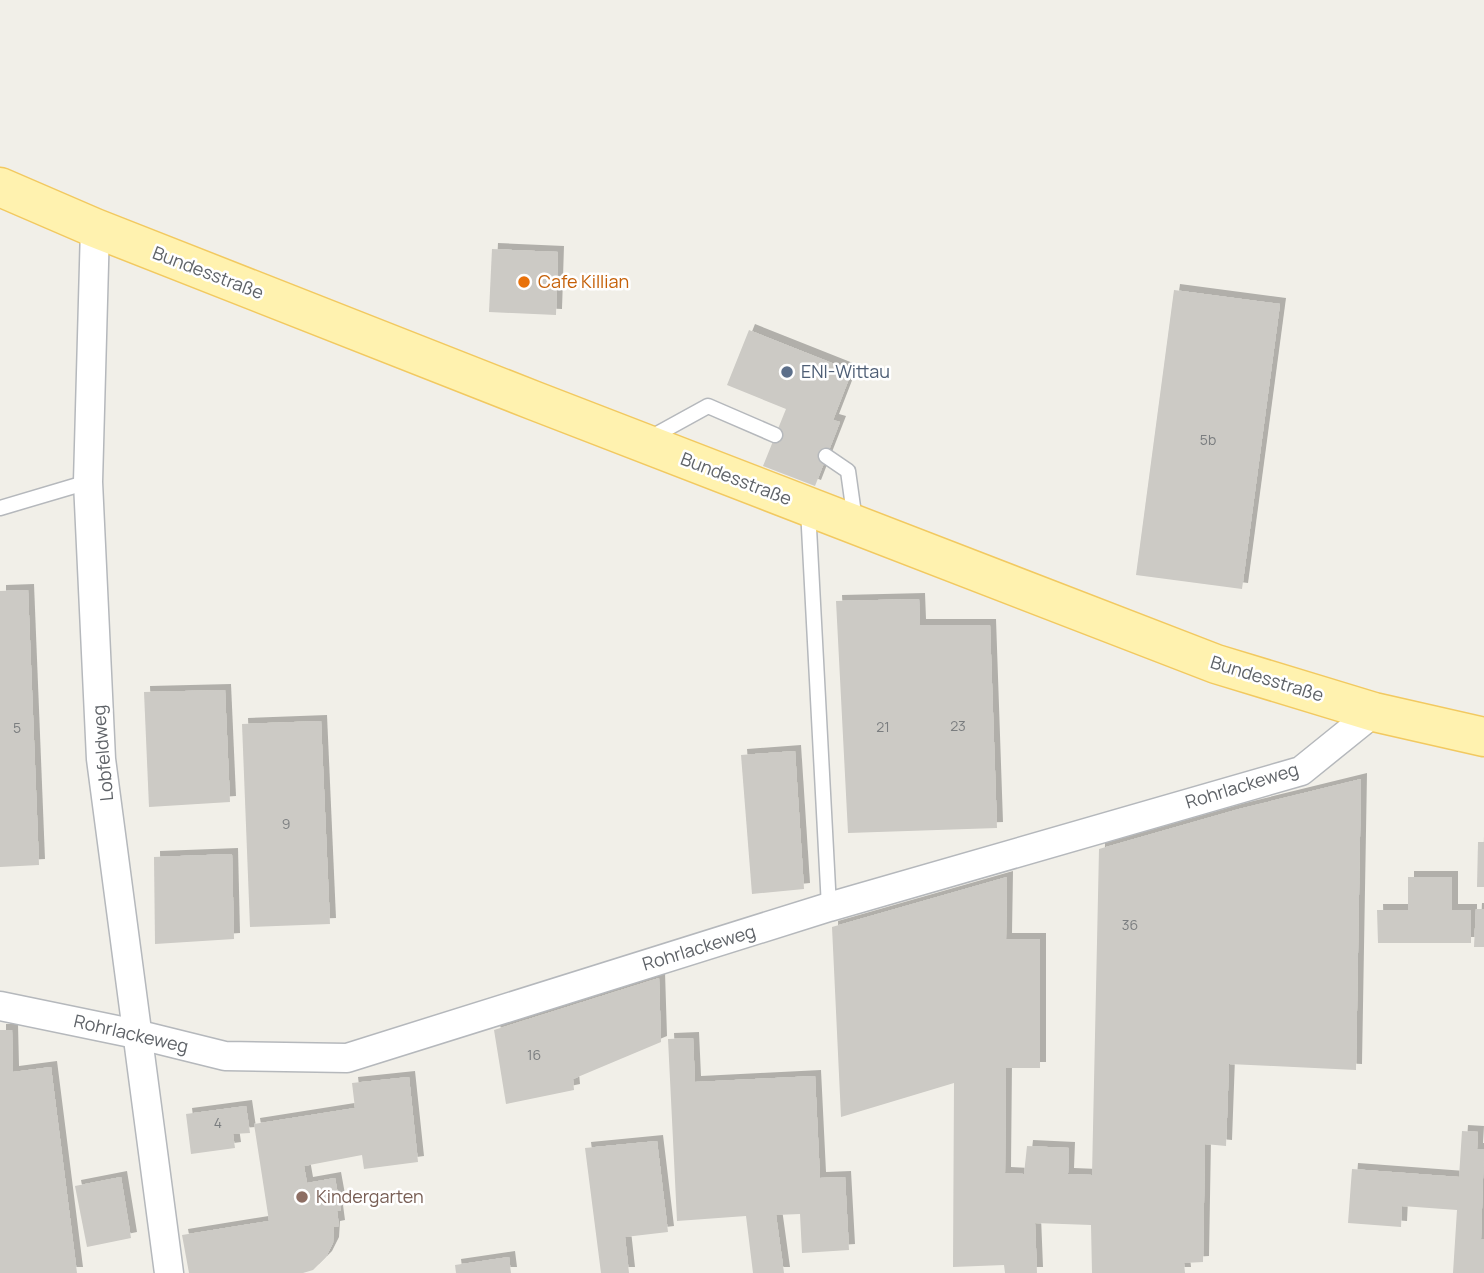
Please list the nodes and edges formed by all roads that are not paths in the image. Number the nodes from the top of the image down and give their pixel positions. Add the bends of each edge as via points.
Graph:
1 (0, 187) edge
2 (95, 228) junction
3 (775, 435) dead end
4 (641, 442) junction
5 (826, 456) dead end
6 (89, 482) junction
7 (0, 508) edge
8 (808, 508) junction
9 (856, 526) junction
10 (1374, 712) junction
11 (1484, 737) edge
12 (829, 907) junction
13 (0, 1006) edge
14 (136, 1034) junction
15 (169, 1273) edge

1 - 2 main road, Bundesstraße
2 - 4 main road, Bundesstraße
2 - 6 street, Lobfeldweg
3 - 4 lane via 708,406
4 - 8 main road, Bundesstraße
5 - 9 lane via 848,471
6 - 7 lane
6 - 14 street, Lobfeldweg via 101,759
8 - 9 main road, Bundesstraße
8 - 12 lane
9 - 10 main road, Bundesstraße via 1216,664
10 - 11 main road, Bundesstraße
10 - 12 street, Rohrlackeweg via 1301,771
12 - 14 street, Rohrlackeweg via 348,1058 225,1056
13 - 14 street, Rohrlackeweg
14 - 15 street, Lobfeldweg

